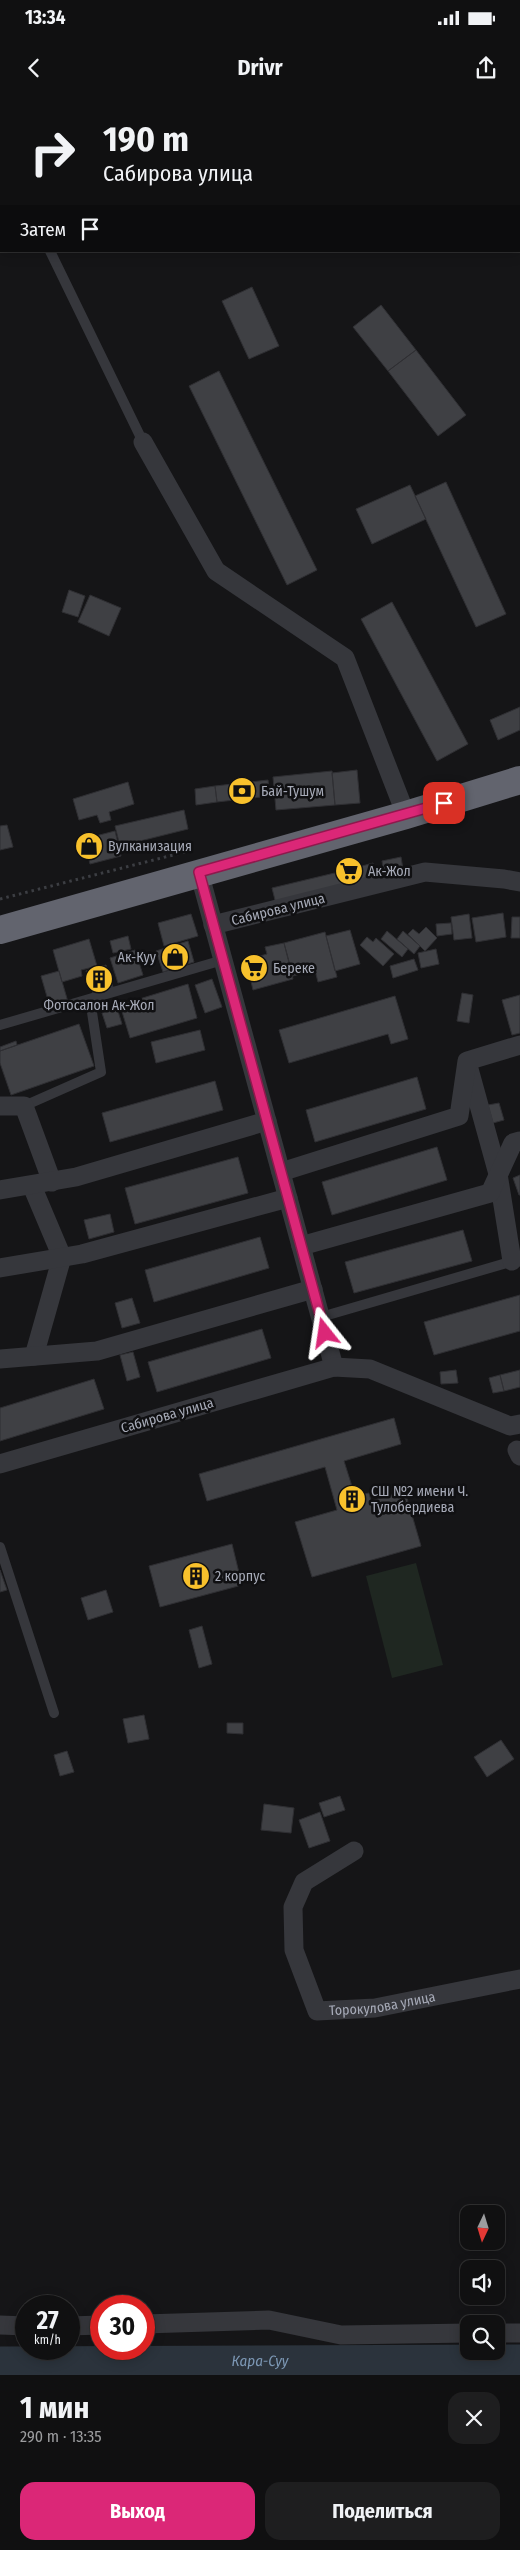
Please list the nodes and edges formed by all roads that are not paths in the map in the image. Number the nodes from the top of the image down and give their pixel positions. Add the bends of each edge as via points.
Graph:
1 (50, 252) edge
2 (143, 442) joint
3 (520, 780) edge
4 (406, 815) junction
5 (199, 872) junction
6 (520, 882) edge
7 (213, 925) junction
8 (0, 930) edge
9 (223, 960) junction
10 (90, 999) junction
11 (0, 1025) edge
12 (520, 1045) edge
13 (467, 1061) junction
14 (0, 1106) edge
15 (24, 1106) junction
16 (267, 1121) junction
17 (520, 1140) edge
18 (281, 1172) junction
19 (498, 1174) junction
20 (52, 1182) junction
21 (32, 1186) junction
22 (0, 1190) edge
23 (288, 1198) junction
24 (301, 1246) junction
25 (62, 1257) junction
26 (516, 1260) edge
27 (0, 1268) edge
28 (313, 1289) junction
29 (321, 1317) junction
30 (34, 1356) junction
31 (0, 1359) edge
32 (334, 1367) junction
33 (520, 1424) edge
34 (0, 1464) edge
35 (0, 1547) edge
36 (54, 1714) dead end
37 (354, 1851) dead end
38 (520, 1979) edge
39 (155, 2324) edge
40 (0, 2326) edge
41 (15, 2326) edge
42 (520, 2332) edge
43 (460, 2333) edge
44 (505, 2333) edge

1 - 2 lane
2 - 4 street via 216,571 345,658
3 - 4 highway
4 - 5 highway
5 - 7 street, Сабирова улица
5 - 8 highway
6 - 7 street, Сабирова улица via 425,872
7 - 9 street, Сабирова улица
9 - 10 lane
9 - 16 street, Сабирова улица
10 - 11 lane
10 - 15 lane via 101,1072
12 - 13 street
13 - 18 street via 459,1116
13 - 19 street
14 - 15 street
15 - 20 street
16 - 18 street, Сабирова улица
16 - 20 street
17 - 19 street via 513,1143
18 - 23 street, Сабирова улица
19 - 24 street via 490,1193
19 - 26 street
20 - 21 street
21 - 22 street
21 - 25 street
23 - 24 street, Сабирова улица
23 - 25 street
24 - 28 street, Сабирова улица
25 - 27 street
25 - 30 street
26 - 29 lane
28 - 29 street, Сабирова улица
28 - 30 street via 97,1351
29 - 32 street, Сабирова улица
30 - 31 street
32 - 33 street, Сабирова улица via 370,1369 510,1426
32 - 34 street, Сабирова улица
35 - 36 lane
37 - 38 street, Торокулова улица via 304,1882 293,1907 294,1950 317,2011 376,2008
39 - 43 street via 269,2320 341,2335
40 - 41 street
42 - 44 street

